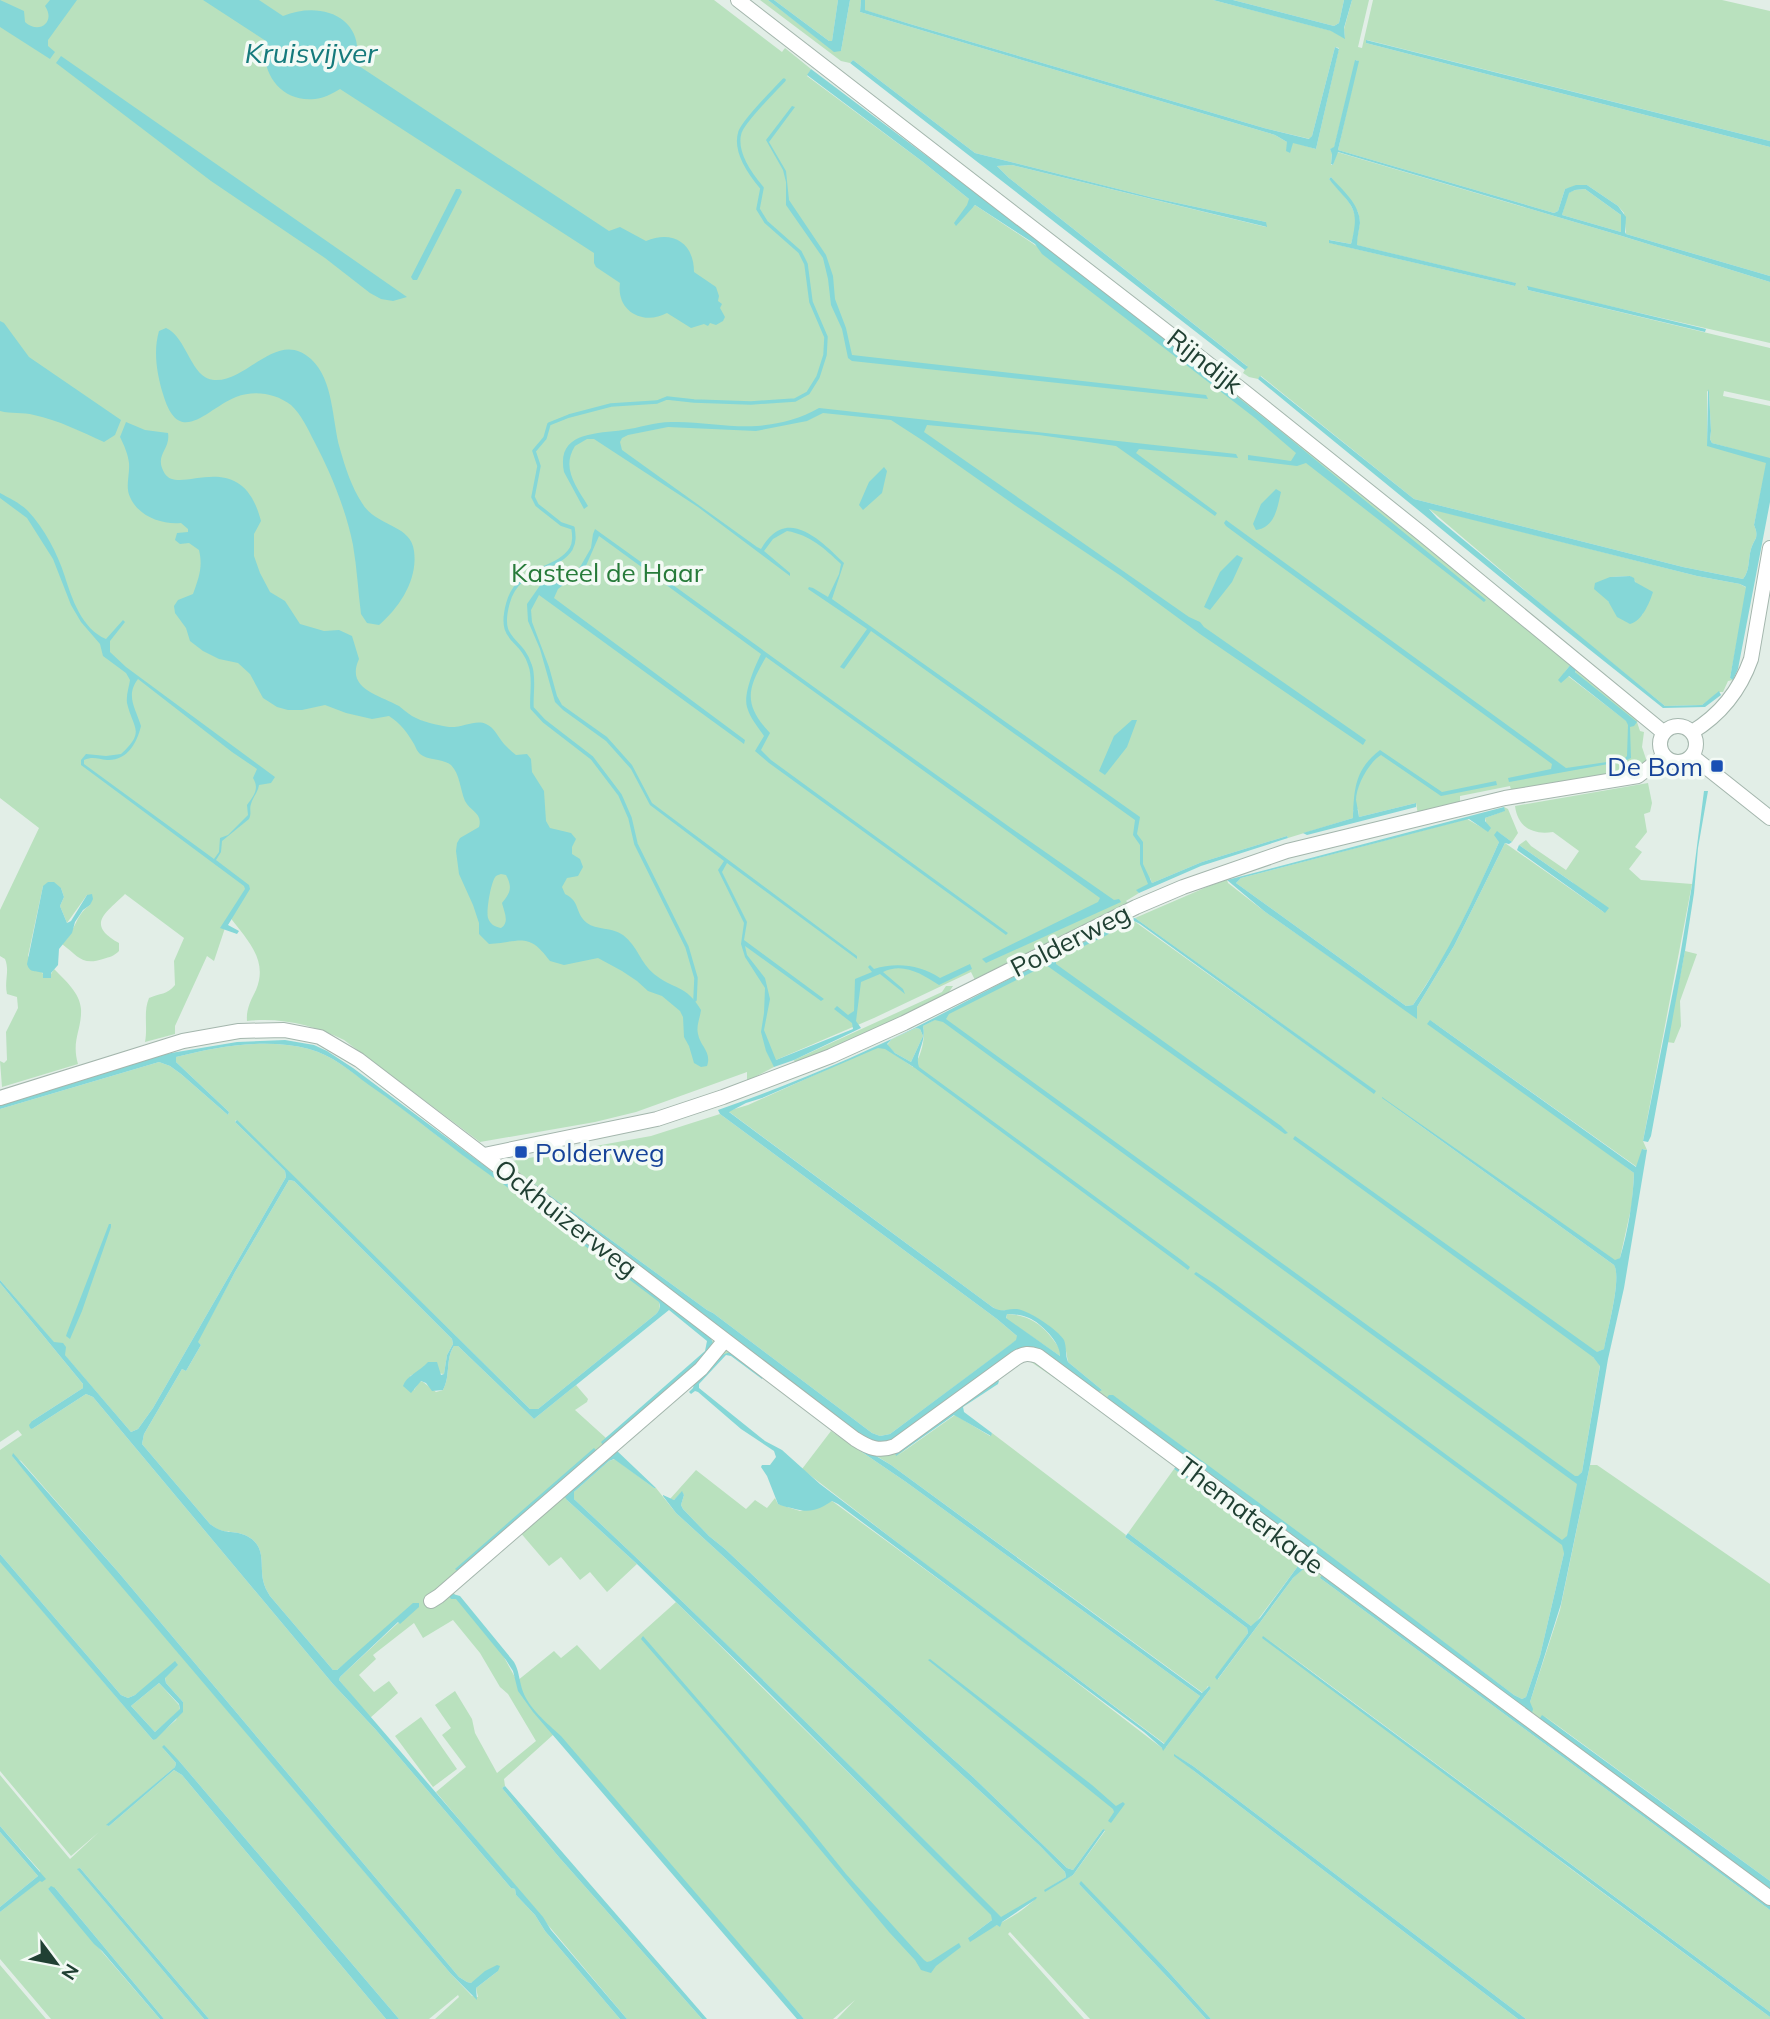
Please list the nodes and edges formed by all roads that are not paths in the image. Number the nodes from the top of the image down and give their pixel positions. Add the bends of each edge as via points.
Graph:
1 (738, 0) edge
2 (1770, 548) edge
3 (1663, 732) junction
4 (1692, 732) junction
5 (1664, 756) junction
6 (1692, 756) junction
7 (1770, 818) edge
8 (0, 1098) edge
9 (484, 1155) junction
10 (725, 1340) junction
11 (431, 1601) dead end
12 (1770, 1898) edge

1 - 3 street, Rijndijk via 1241,389
2 - 4 street via 1745,676 1733,695
3 - 4 street via 1678,725
3 - 5 street via 1660,748
4 - 6 street via 1696,748
5 - 6 street via 1682,762
5 - 9 street, Polderweg via 1638,776 1505,798 1287,851 1136,906 904,1023 723,1097 657,1119
6 - 7 street
8 - 9 street, Ockhuizerweg via 184,1041 239,1031 284,1030 320,1037 359,1060
9 - 10 street, Ockhuizerweg
10 - 11 street via 692,1377
10 - 12 street, Thematerkade via 855,1439 879,1449 895,1446 1016,1357 1023,1353 1038,1356

